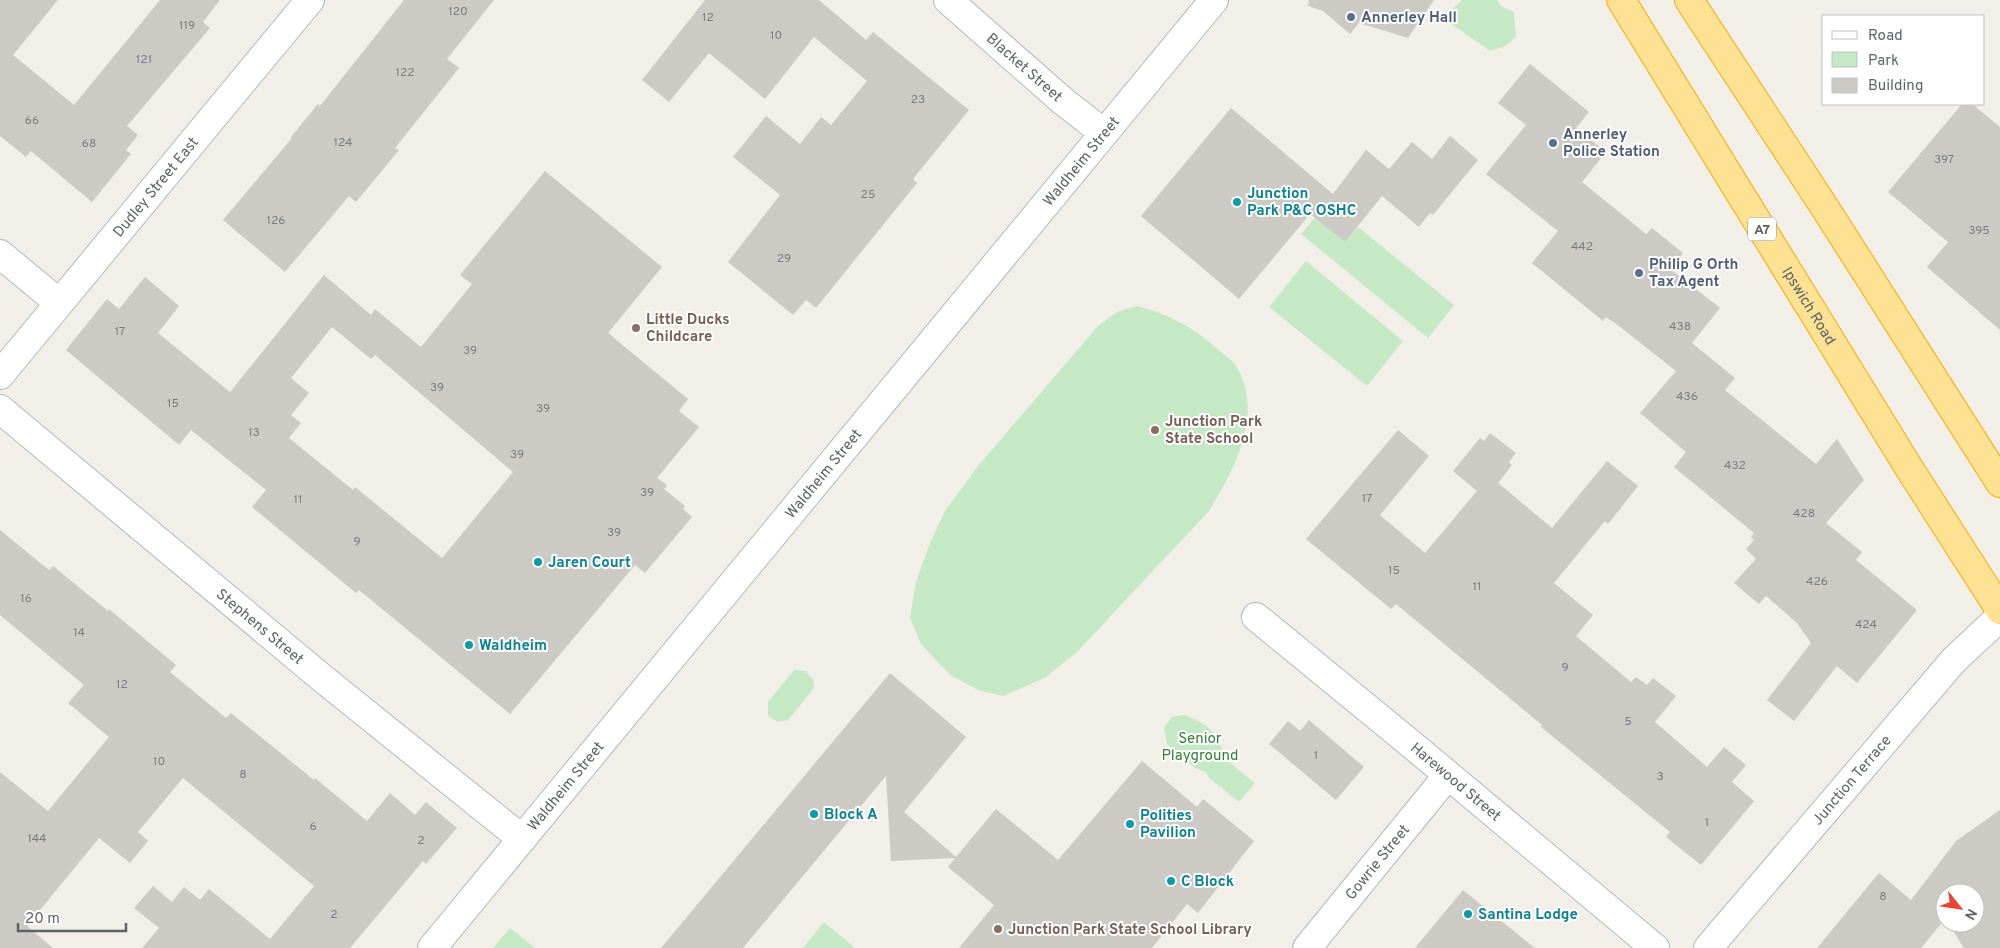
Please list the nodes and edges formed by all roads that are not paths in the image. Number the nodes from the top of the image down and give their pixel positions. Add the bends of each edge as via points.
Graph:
1 (310, 0) edge
2 (948, 0) edge
3 (1214, 0) edge
4 (1621, 0) edge
5 (1689, 0) edge
6 (1104, 133) junction
7 (0, 254) edge
8 (59, 302) junction
9 (0, 374) edge
10 (0, 409) edge
11 (2000, 483) edge
12 (2000, 610) edge
13 (2000, 617) edge
14 (1256, 618) dead end
15 (1448, 775) junction
16 (522, 839) junction
17 (432, 948) edge
18 (1307, 948) edge
19 (1656, 948) edge
20 (1708, 948) edge

1 - 8 street, Dudley Street East
2 - 6 street, Blacket Street
3 - 6 street, Waldheim Street
4 - 12 highway, Ipswich Road / A7
5 - 11 highway
6 - 16 street, Waldheim Street
7 - 8 street
8 - 9 street, Dudley Street East
10 - 16 street, Stephens Street via 322,678
13 - 20 street, Junction Terrace via 1954,660
14 - 15 street, Harewood Street
15 - 18 street, Gowrie Street
15 - 19 street, Harewood Street
16 - 17 street, Waldheim Street

